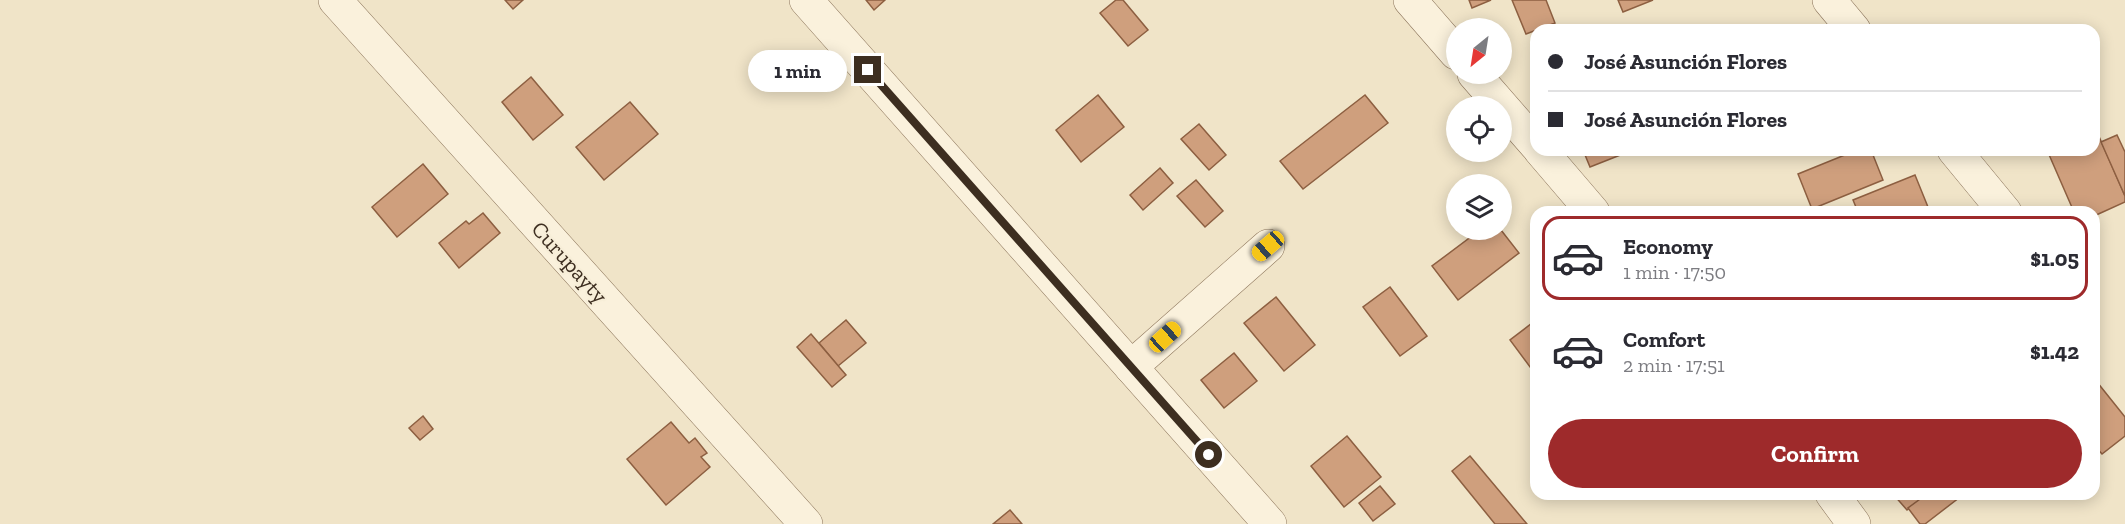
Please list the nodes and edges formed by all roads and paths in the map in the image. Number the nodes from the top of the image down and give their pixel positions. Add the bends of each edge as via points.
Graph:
1 (335, 0) edge
2 (806, 0) edge
3 (1410, 0) edge
4 (1829, 0) edge
5 (1849, 24) edge
6 (1446, 41) edge
7 (1483, 84) edge
8 (1530, 138) edge
9 (1545, 156) edge
10 (1959, 156) edge
11 (1588, 206) edge
12 (2000, 206) edge
13 (1268, 246) dead end
14 (1131, 367) junction
15 (1836, 500) edge
16 (806, 524) edge
17 (1270, 524) edge
18 (1854, 524) edge

1 - 16 street, Curupayty
2 - 14 street
3 - 6 street
4 - 5 street
7 - 8 street
9 - 11 street
10 - 12 street
13 - 14 street
14 - 17 street
15 - 18 street

